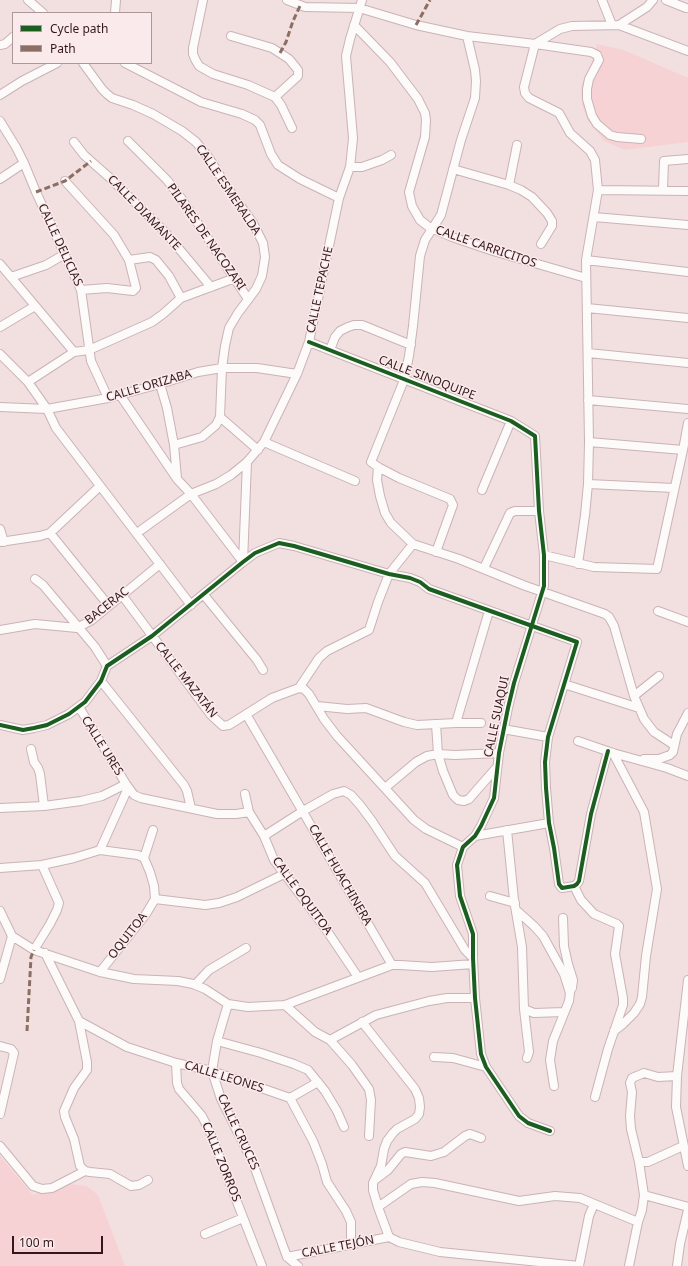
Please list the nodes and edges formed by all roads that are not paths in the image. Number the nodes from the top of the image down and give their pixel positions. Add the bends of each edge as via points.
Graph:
1 (28, 0) edge
2 (116, 0) edge
3 (203, 0) edge
4 (287, 0) edge
5 (602, 0) edge
6 (653, 0) edge
7 (666, 0) edge
8 (361, 4) edge
9 (686, 8) dead end
10 (40, 12) edge
11 (115, 12) edge
12 (354, 25) junction
13 (615, 25) junction
14 (231, 36) dead end
15 (467, 36) junction
16 (12, 38) edge
17 (535, 44) junction
18 (0, 45) edge
19 (688, 51) edge
20 (55, 64) edge
21 (84, 64) edge
22 (127, 64) edge
23 (0, 95) edge
24 (275, 97) junction
25 (0, 122) edge
26 (292, 128) dead end
27 (641, 139) dead end
28 (128, 141) dead end
29 (74, 142) dead end
30 (518, 145) dead end
31 (391, 155) dead end
32 (688, 159) edge
33 (24, 163) junction
34 (350, 167) junction
35 (454, 169) junction
36 (0, 179) edge
37 (65, 181) dead end
38 (509, 185) junction
39 (598, 190) junction
40 (663, 190) junction
41 (688, 190) edge
42 (340, 198) junction
43 (594, 217) junction
44 (688, 225) edge
45 (432, 229) junction
46 (541, 244) dead end
47 (65, 254) junction
48 (129, 260) junction
49 (586, 260) junction
50 (0, 264) edge
51 (688, 272) edge
52 (12, 277) junction
53 (235, 278) junction
54 (586, 278) junction
55 (211, 287) junction
56 (81, 290) junction
57 (181, 298) junction
58 (248, 299) junction
59 (35, 306) junction
60 (587, 308) junction
61 (688, 318) edge
62 (0, 327) edge
63 (309, 342) junction
64 (411, 346) junction
65 (89, 350) junction
66 (330, 350) junction
67 (74, 352) junction
68 (588, 353) junction
69 (0, 354) edge
70 (688, 363) edge
71 (222, 368) junction
72 (297, 374) junction
73 (404, 380) junction
74 (28, 382) junction
75 (160, 384) junction
76 (120, 395) junction
77 (108, 398) junction
78 (588, 400) junction
79 (0, 407) edge
80 (47, 409) junction
81 (688, 409) edge
82 (220, 417) junction
83 (511, 421) junction
84 (688, 423) edge
85 (535, 436) joint
86 (264, 442) junction
87 (589, 442) junction
88 (174, 445) junction
89 (258, 450) junction
90 (683, 450) junction
91 (248, 462) junction
92 (375, 465) junction
93 (177, 479) junction
94 (355, 481) dead end
95 (588, 484) junction
96 (100, 486) junction
97 (674, 488) junction
98 (482, 490) dead end
99 (191, 494) junction
100 (539, 511) junction
101 (0, 529) edge
102 (50, 533) junction
103 (137, 533) junction
104 (2, 542) edge
105 (413, 544) junction
106 (436, 552) junction
107 (544, 555) junction
108 (242, 562) junction
109 (160, 564) junction
110 (578, 564) junction
111 (484, 568) junction
112 (389, 574) junction
113 (35, 579) dead end
114 (543, 593) junction
115 (122, 595) junction
116 (204, 595) junction
117 (191, 605) junction
118 (109, 606) junction
119 (489, 611) junction
120 (658, 611) dead end
121 (688, 622) edge
122 (532, 626) junction
123 (77, 628) junction
124 (0, 630) edge
125 (152, 636) junction
126 (107, 666) junction
127 (263, 670) dead end
128 (659, 676) dead end
129 (101, 681) junction
130 (564, 684) junction
131 (299, 688) junction
132 (634, 696) junction
133 (317, 706) junction
134 (78, 707) junction
135 (639, 708) junction
136 (246, 714) junction
137 (688, 714) edge
138 (456, 723) junction
139 (481, 723) dead end
140 (436, 724) junction
141 (0, 726) edge
142 (504, 729) junction
143 (548, 737) junction
144 (578, 741) dead end
145 (674, 745) junction
146 (31, 749) dead end
147 (610, 752) junction
148 (499, 753) junction
149 (438, 754) junction
150 (635, 760) junction
151 (497, 767) junction
152 (688, 776) edge
153 (127, 786) junction
154 (385, 788) junction
155 (245, 794) dead end
156 (44, 806) junction
157 (0, 808) edge
158 (191, 808) junction
159 (303, 811) junction
160 (249, 812) junction
161 (549, 823) junction
162 (153, 830) dead end
163 (508, 830) junction
164 (264, 836) junction
165 (475, 836) junction
166 (463, 846) junction
167 (100, 850) junction
168 (144, 858) junction
169 (42, 865) junction
170 (0, 868) edge
171 (284, 874) junction
172 (574, 886) junction
173 (490, 896) dead end
174 (155, 899) junction
175 (515, 906) junction
176 (0, 911) edge
177 (563, 918) dead end
178 (12, 936) junction
179 (246, 948) dead end
180 (34, 950) junction
181 (45, 953) junction
182 (473, 961) junction
183 (392, 966) junction
184 (100, 972) junction
185 (358, 977) junction
186 (0, 979) edge
187 (688, 980) edge
188 (195, 985) junction
189 (570, 992) junction
190 (475, 998) junction
191 (228, 1004) junction
192 (285, 1005) junction
193 (524, 1009) junction
194 (564, 1012) junction
195 (79, 1021) junction
196 (362, 1022) junction
197 (614, 1031) junction
198 (685, 1038) edge
199 (330, 1040) junction
200 (217, 1041) junction
201 (0, 1046) edge
202 (434, 1057) dead end
203 (527, 1058) dead end
204 (176, 1063) junction
205 (486, 1067) junction
206 (212, 1072) junction
207 (677, 1076) junction
208 (318, 1082) junction
209 (554, 1086) dead end
210 (595, 1097) dead end
211 (290, 1098) junction
212 (0, 1114) edge
213 (344, 1127) dead end
214 (550, 1130) dead end
215 (369, 1136) dead end
216 (481, 1138) dead end
217 (0, 1146) edge
218 (684, 1146) junction
219 (640, 1162) junction
220 (688, 1166) edge
221 (85, 1171) junction
222 (148, 1180) dead end
223 (376, 1180) junction
224 (644, 1195) junction
225 (594, 1204) junction
226 (378, 1207) junction
227 (688, 1209) edge
228 (243, 1218) junction
229 (638, 1222) junction
230 (205, 1234) dead end
231 (389, 1237) junction
232 (351, 1245) junction
233 (287, 1257) junction
234 (514, 1262) edge
235 (262, 1266) edge
236 (298, 1266) edge
237 (579, 1266) edge
238 (629, 1266) edge
239 (677, 1266) edge

1 - 10 street
2 - 11 street
3 - 24 street via 193,54 199,66 213,74
4 - 8 street via 305,7
5 - 13 street
6 - 13 street via 647,7
7 - 9 street
8 - 12 street, CALLE TEPACHE
8 - 15 street via 416,25
12 - 34 street, CALLE TEPACHE via 346,56 353,138
12 - 45 street, CALLE CARRICITOS via 390,62 422,106 426,120 425,137 409,192 415,213
13 - 17 street via 566,27
13 - 19 street
14 - 24 street via 264,45 280,53 298,70 298,76
15 - 17 street
15 - 35 street via 475,70 476,89
16 - 18 street
17 - 27 street via 597,55 599,58 587,88 592,116 610,135
17 - 39 street via 524,87 525,93 529,98 559,113 570,133 590,150 595,160
20 - 23 street
21 - 58 street, CALLE ESMERALDA via 102,90 112,98 153,114 182,131 196,142 209,158 253,223 263,243 265,257 262,276
22 - 42 street via 201,102 255,120 260,125 278,165 300,179
24 - 26 street
25 - 33 street, CALLE DELICIAS
28 - 53 street, PILARES DE NACOZARI via 167,180
29 - 55 street, CALLE DIAMANTE via 87,158 165,232
30 - 38 street
31 - 34 street via 362,167
32 - 40 street via 664,161
33 - 36 street
33 - 47 street, CALLE DELICIAS
34 - 42 street, CALLE TEPACHE
35 - 38 street
35 - 45 street via 441,215
37 - 48 street via 114,235
38 - 46 street via 532,197 550,217 552,226
39 - 40 street
39 - 43 street
40 - 41 street
42 - 63 street, CALLE TEPACHE
43 - 44 street
43 - 49 street
45 - 54 street, CALLE CARRICITOS via 493,251
45 - 64 street via 420,256
47 - 52 street via 46,265
47 - 56 street, CALLE DELICIAS
48 - 56 street via 136,284 133,291 107,288
48 - 57 street via 156,260 169,276
49 - 51 street
49 - 54 street
50 - 52 street
52 - 59 street
53 - 55 street
53 - 58 street, PILARES DE NACOZARI
54 - 60 street
55 - 57 street
56 - 65 street, CALLE DELICIAS
57 - 65 street via 152,322
58 - 71 street, CALLE ESMERALDA via 229,328
59 - 62 street
59 - 67 street
60 - 61 street
60 - 68 street
63 - 66 street, CALLE SINOQUIPE
63 - 72 street, CALLE TEPACHE
64 - 66 street via 362,325 354,325 348,326 335,337
64 - 73 street
65 - 67 street
65 - 77 street, CALLE DELICIAS via 91,361
66 - 73 street, CALLE SINOQUIPE
67 - 74 street
68 - 70 street
68 - 78 street
69 - 74 street
71 - 72 street, CALLE ORIZABA via 258,368
71 - 75 street, CALLE ORIZABA via 198,372
71 - 82 street, CALLE ESMERALDA
72 - 86 street, CALLE TEPACHE
73 - 83 street, CALLE SINOQUIPE
73 - 92 street
74 - 80 street
75 - 76 street, CALLE ORIZABA
75 - 88 street
76 - 77 street, CALLE ORIZABA
76 - 93 street
77 - 80 street, CALLE ORIZABA
78 - 81 street
78 - 87 street
79 - 80 street, CALLE ORIZABA
80 - 96 street via 56,428
82 - 88 street via 216,425 202,437
82 - 89 street
83 - 85 street, CALLE SINOQUIPE
83 - 98 street
84 - 90 street
85 - 100 street, CALLE SUAQUI
86 - 89 street, CALLE TEPACHE
86 - 94 street
87 - 90 street
87 - 95 street
88 - 93 street
89 - 91 street, CALLE TEPACHE
90 - 97 street
91 - 99 street, CALLE TEPACHE via 216,484
91 - 108 street
92 - 105 street via 385,513 391,523
92 - 106 street via 450,499 453,505
93 - 99 street
95 - 97 street
95 - 110 street
96 - 102 street
96 - 103 street
97 - 110 street via 657,569 603,568
99 - 103 street, CALLE TEPACHE
99 - 108 street
100 - 107 street, CALLE SUAQUI
100 - 111 street via 510,513
101 - 104 street
102 - 104 street
102 - 118 street
103 - 109 street
105 - 106 street
105 - 112 street
106 - 111 street
107 - 110 street
107 - 114 street, CALLE SUAQUI
108 - 112 street via 255,553 279,543
108 - 116 street
109 - 115 street, BACERAC
109 - 117 street
111 - 114 street
112 - 119 street via 410,578 429,589
112 - 131 street via 370,630 327,651 319,658
113 - 123 street
114 - 122 street, CALLE SUAQUI
114 - 132 street via 609,617 614,626
115 - 118 street, BACERAC
115 - 125 street, CALLE MAZATÁN
116 - 117 street
116 - 127 street
117 - 125 street
118 - 123 street, BACERAC
119 - 122 street
119 - 138 street
120 - 121 street
122 - 130 street via 577,642
122 - 142 street, CALLE SUAQUI via 514,683
123 - 124 street, BACERAC via 35,624
123 - 126 street via 95,647
125 - 126 street
125 - 136 street, CALLE MAZATÁN via 211,715 224,726
126 - 129 street
128 - 132 street
129 - 134 street
129 - 158 street via 184,785
130 - 135 street
130 - 143 street
131 - 133 street via 304,689
131 - 136 street via 272,698
132 - 135 street
133 - 140 street via 366,708 417,725
133 - 154 street via 337,736
134 - 141 street via 47,725 23,730
134 - 153 street, CALLE URES
135 - 145 street via 654,732
136 - 159 street, CALLE HUACHINERA
137 - 145 street
138 - 139 street
138 - 140 street
140 - 149 street
142 - 143 street
142 - 148 street, CALLE SUAQUI
143 - 161 street via 545,772
144 - 147 street
145 - 150 street via 673,752 665,758
146 - 156 street via 40,774
147 - 150 street
147 - 172 street via 591,814 579,881
147 - 197 street via 644,812 657,889 640,1004 624,1024
148 - 149 street
148 - 151 street, CALLE SUAQUI
149 - 151 street via 453,795 458,800 468,799
149 - 154 street via 416,762
150 - 152 street
151 - 165 street, CALLE SUAQUI via 494,798
153 - 156 street via 102,796
153 - 158 street via 134,795 141,798
153 - 167 street
154 - 166 street via 414,820 426,829
155 - 160 street, CALLE OQUITOA
156 - 157 street
158 - 160 street via 217,814
159 - 164 street
159 - 182 street via 333,794 344,791 351,795 395,856 425,883
159 - 183 street, CALLE HUACHINERA
160 - 164 street, CALLE OQUITOA
161 - 163 street
161 - 172 street via 559,884 563,888
162 - 168 street
163 - 165 street
163 - 175 street
164 - 171 street, CALLE OQUITOA via 274,860
165 - 166 street, CALLE SUAQUI
166 - 182 street, CALLE SUAQUI via 456,865 460,896 473,934
167 - 168 street
167 - 169 street
168 - 174 street via 154,886
169 - 170 street
169 - 180 street via 59,903
171 - 174 street via 219,904 205,905
171 - 185 street, CALLE OQUITOA
172 - 197 street via 581,900 594,914 619,926 615,954 623,1002
173 - 175 street
174 - 184 street, OQUITOA
175 - 189 street via 543,936 564,974
175 - 193 street via 522,947
176 - 178 street
177 - 189 street via 564,946 573,980
178 - 180 street
178 - 186 street
179 - 188 street via 209,970
180 - 181 street
181 - 184 street
181 - 195 street
182 - 183 street via 432,967
182 - 190 street, CALLE SUAQUI
183 - 185 street
184 - 188 street via 134,979 178,981
185 - 192 street
187 - 198 street
188 - 191 street
189 - 194 street
190 - 196 street via 429,1001 376,1015
190 - 205 street, CALLE SUAQUI via 479,1045
191 - 192 street
191 - 200 street, CALLE CRUCES
192 - 199 street via 315,1032
193 - 194 street via 534,1013
193 - 203 street via 529,1052
194 - 209 street via 553,1041 550,1060
195 - 204 street, CALLE LEONES via 127,1047
195 - 221 street via 87,1070 74,1088 64,1111 80,1166
196 - 199 street
196 - 223 street via 415,1089 420,1107 415,1119 397,1129 388,1141
197 - 210 street
198 - 207 street
199 - 215 street via 352,1064 369,1089
200 - 206 street, CALLE CRUCES
200 - 208 street via 294,1064 308,1070
201 - 212 street via 14,1053
202 - 205 street via 453,1058
204 - 206 street, CALLE LEONES
204 - 228 street, CALLE ZORROS via 179,1089 202,1116 209,1130
205 - 214 street, CALLE SUAQUI via 519,1116 528,1123
206 - 211 street, CALLE LEONES
206 - 233 street, CALLE CRUCES via 221,1099 253,1162
207 - 218 street via 676,1107
207 - 219 street via 658,1077 644,1073 632,1078 631,1129
208 - 211 street
208 - 213 street via 338,1111
211 - 232 street via 313,1141 327,1182 351,1222
216 - 223 street via 470,1134 444,1152 430,1156 405,1152 400,1154 388,1170
217 - 221 street via 33,1186 42,1189 52,1188
218 - 219 street via 648,1162
218 - 220 street
219 - 224 street
221 - 222 street via 110,1174 131,1186
223 - 226 street via 373,1183 373,1190
224 - 227 street
224 - 229 street
225 - 226 street via 580,1198 555,1196 519,1201 422,1182 411,1184
225 - 229 street
225 - 237 street via 589,1216
226 - 231 street
227 - 239 street
228 - 230 street
228 - 235 street, CALLE ZORROS
229 - 238 street
231 - 232 street, CALLE TEJÓN
231 - 234 street via 440,1252
232 - 233 street, CALLE TEJÓN
233 - 236 street
234 - 237 street

